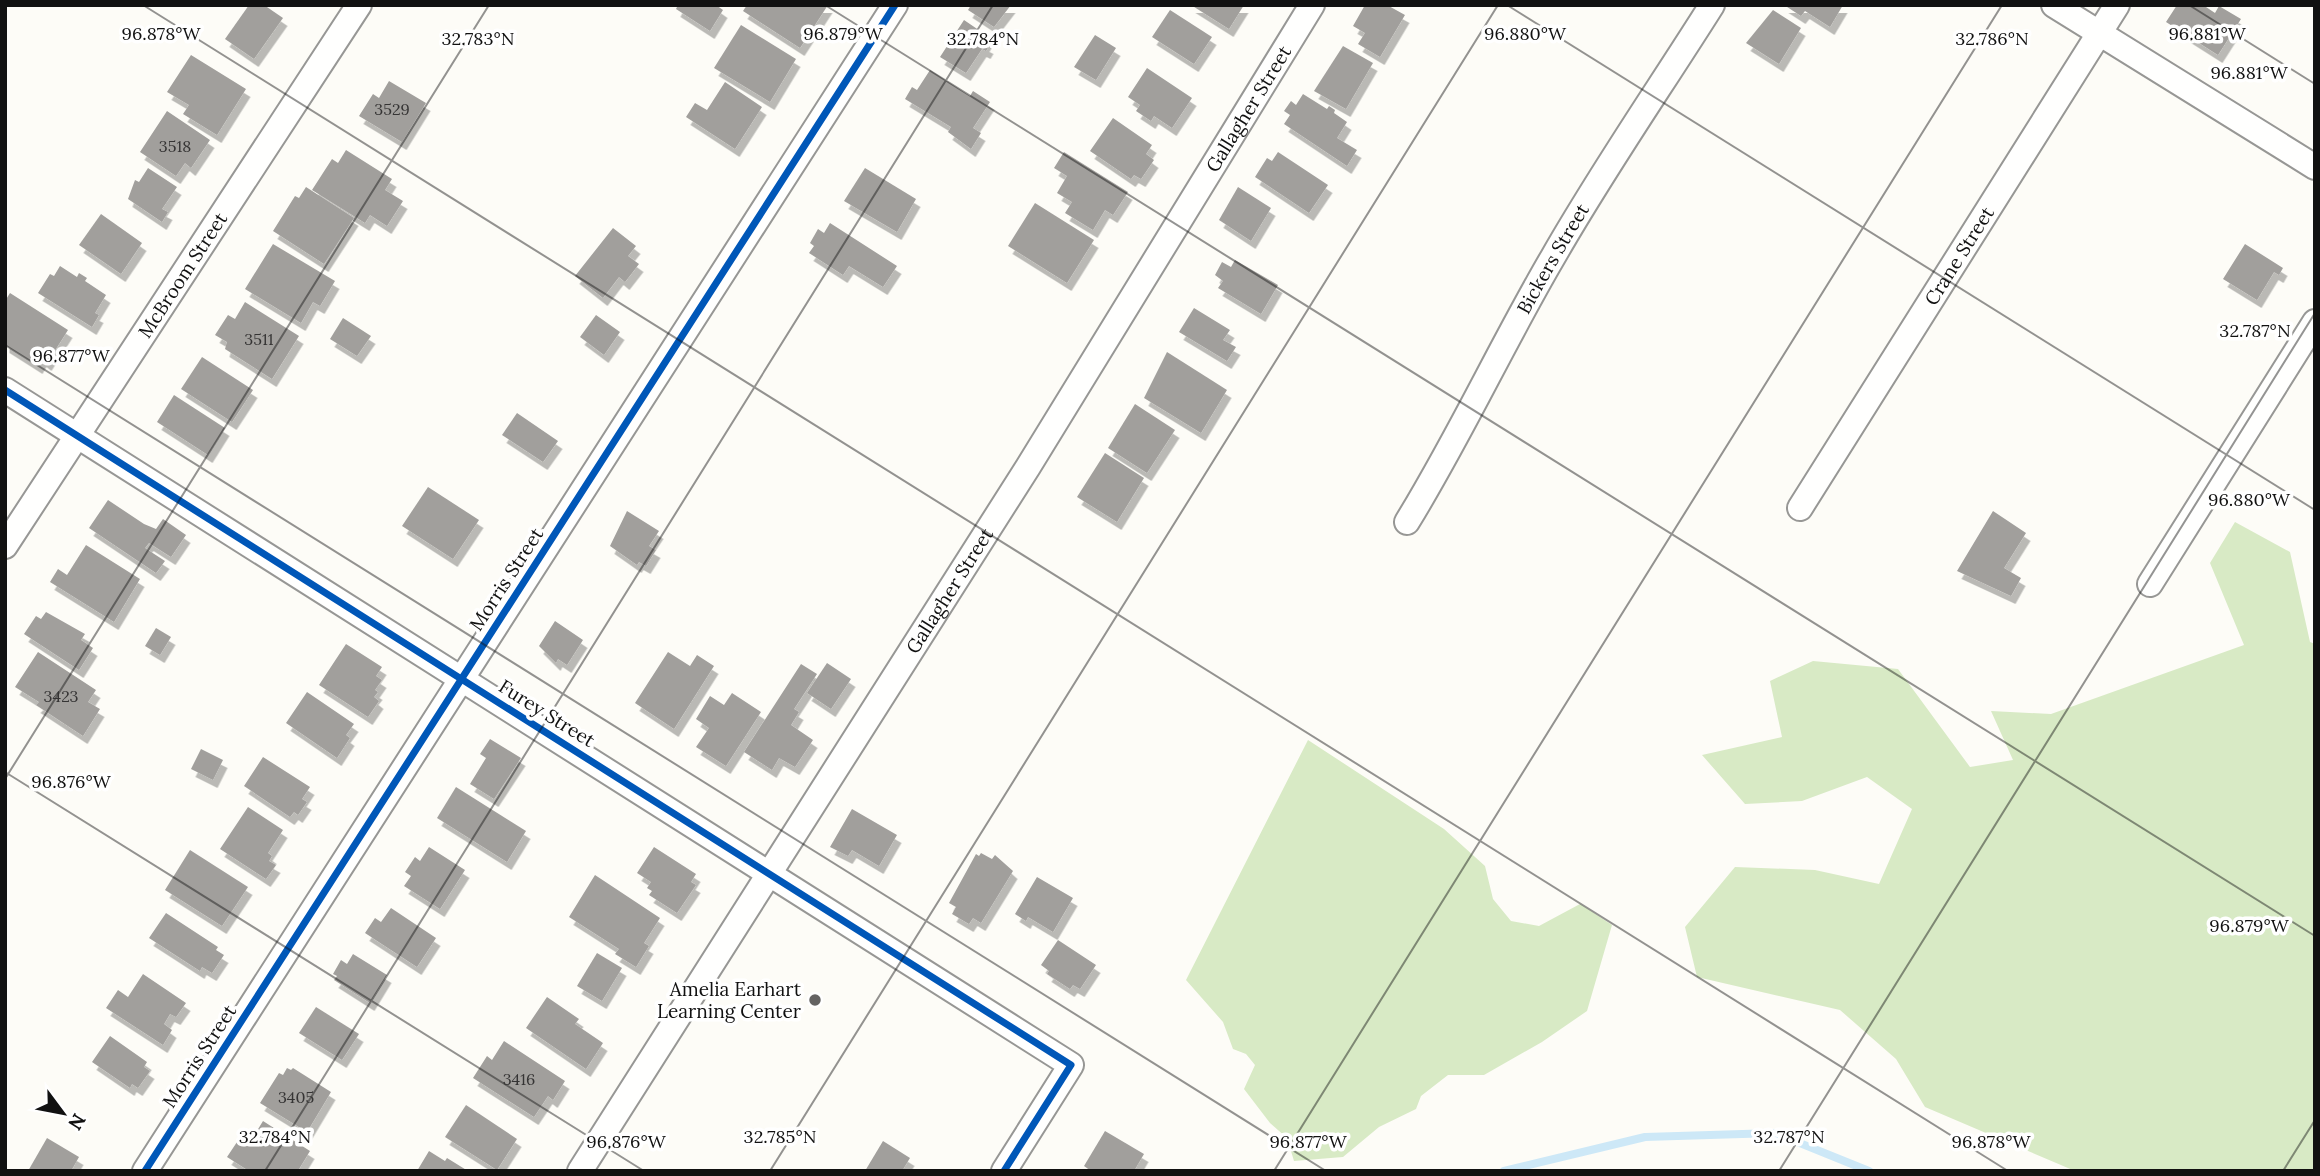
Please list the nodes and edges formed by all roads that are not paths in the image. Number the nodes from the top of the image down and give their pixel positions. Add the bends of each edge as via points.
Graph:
1 (359, 5) edge
2 (894, 5) edge
3 (1312, 5) edge
4 (1712, 5) edge
5 (2054, 5) edge
6 (2117, 5) edge
7 (2100, 33) junction
8 (2315, 167) edge
9 (2315, 323) edge
10 (5, 390) edge
11 (78, 436) junction
12 (1800, 508) dead end
13 (1408, 522) dead end
14 (5, 546) edge
15 (2150, 584) dead end
16 (461, 677) junction
17 (772, 873) junction
18 (145, 1171) edge
19 (580, 1171) edge
20 (1004, 1171) edge

1 - 11 street, McBroom Street
2 - 16 street, Morris Street
3 - 17 street, Gallagher Street
4 - 13 street, Bickers Street via 1555,253
5 - 7 street
6 - 7 street, Crane Street
7 - 8 street
7 - 12 street, Crane Street
9 - 15 street
10 - 11 street, Furey Street
11 - 14 street, McBroom Street
11 - 16 street, Furey Street
16 - 17 street, Furey Street
16 - 18 street, Morris Street
17 - 19 street, Gallagher Street
17 - 20 street, Furey Street via 1071,1065

